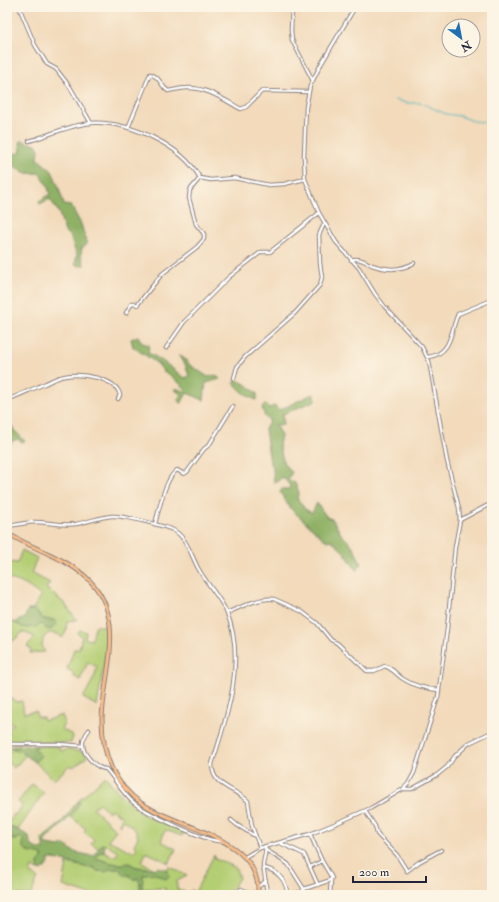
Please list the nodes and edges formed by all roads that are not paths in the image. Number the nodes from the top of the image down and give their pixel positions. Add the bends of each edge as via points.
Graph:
1 (19, 7) edge
2 (292, 7) edge
3 (355, 7) edge
4 (313, 80) junction
5 (309, 92) junction
6 (91, 123) junction
7 (128, 128) junction
8 (29, 141) dead end
9 (200, 178) junction
10 (305, 179) junction
11 (319, 214) junction
12 (324, 224) junction
13 (351, 260) junction
14 (414, 263) dead end
15 (492, 300) edge
16 (126, 313) dead end
17 (166, 348) dead end
18 (428, 357) junction
19 (234, 378) dead end
20 (118, 399) dead end
21 (7, 400) edge
22 (233, 406) dead end
23 (492, 503) edge
24 (460, 520) junction
25 (155, 524) junction
26 (7, 526) edge
27 (7, 533) edge
28 (227, 613) junction
29 (439, 690) junction
30 (89, 730) dead end
31 (492, 732) edge
32 (7, 744) edge
33 (83, 746) junction
34 (111, 766) junction
35 (106, 769) junction
36 (403, 789) junction
37 (365, 811) junction
38 (231, 820) dead end
39 (310, 834) junction
40 (255, 837) junction
41 (223, 841) junction
42 (279, 842) junction
43 (265, 846) junction
44 (260, 848) junction
45 (266, 850) junction
46 (441, 850) dead end
47 (245, 858) junction
48 (322, 861) junction
49 (310, 867) junction
50 (264, 868) junction
51 (330, 880) junction
52 (266, 881) junction
53 (318, 885) junction
54 (258, 886) junction
55 (304, 889) junction
56 (258, 894) edge
57 (287, 894) edge
58 (301, 894) edge
59 (237, 895) edge
60 (266, 895) edge
61 (330, 895) edge

1 - 6 street via 34,45 47,64 56,69 70,87
2 - 4 street via 292,40
3 - 4 street
4 - 5 street
5 - 7 street via 262,91 241,109 200,89 189,87 168,91 160,80 150,74
5 - 10 street via 306,107
6 - 7 street
6 - 8 street via 63,129
7 - 9 street via 167,145 196,170
9 - 10 street via 234,178 269,185
9 - 16 street via 190,190 189,198 196,224 204,234 204,239 162,274 138,304 132,303
10 - 11 street
11 - 12 street
11 - 17 street via 270,252 261,252 233,273 184,322
12 - 13 street
12 - 19 street via 319,235 322,276 320,285 295,313 245,357 237,367
13 - 14 street via 358,259 396,269
13 - 18 street via 375,294
15 - 18 street via 458,314 446,348
18 - 24 street
20 - 21 street via 118,390 108,381 79,375 64,376
22 - 25 street via 209,445 187,472 184,474 179,470 175,471 163,495
23 - 24 street
24 - 29 street
25 - 26 street via 113,516 76,524 34,522
25 - 28 street via 181,535 203,577
27 - 34 main road via 75,568 87,578 101,597 109,618 111,635 102,724
28 - 29 street via 258,601 274,599 289,605 313,621 367,671 389,667 404,680
28 - 40 street via 235,641 236,664 212,770 215,779 248,801
29 - 36 street via 414,773
30 - 33 street
31 - 36 street via 469,743 437,775 412,789
32 - 33 street
33 - 35 street via 97,765
34 - 35 street
34 - 41 main road via 123,787 145,805
35 - 41 street via 121,790 151,815 213,841
36 - 37 street
37 - 39 street
37 - 46 street via 377,834 406,871
38 - 40 street
39 - 42 street
39 - 48 street
40 - 44 street
41 - 47 main road via 236,848
42 - 43 street
42 - 49 street via 304,854
43 - 44 street
43 - 45 street
44 - 47 street
45 - 50 street
45 - 55 street via 289,865
47 - 54 main road via 256,874
48 - 49 street
48 - 51 street via 332,878
49 - 53 street
50 - 52 street
50 - 57 street via 280,877
51 - 53 street
51 - 61 street
52 - 54 street
52 - 60 street
53 - 55 street
54 - 56 main road
55 - 58 street
56 - 59 street via 241,890
57 - 58 street

